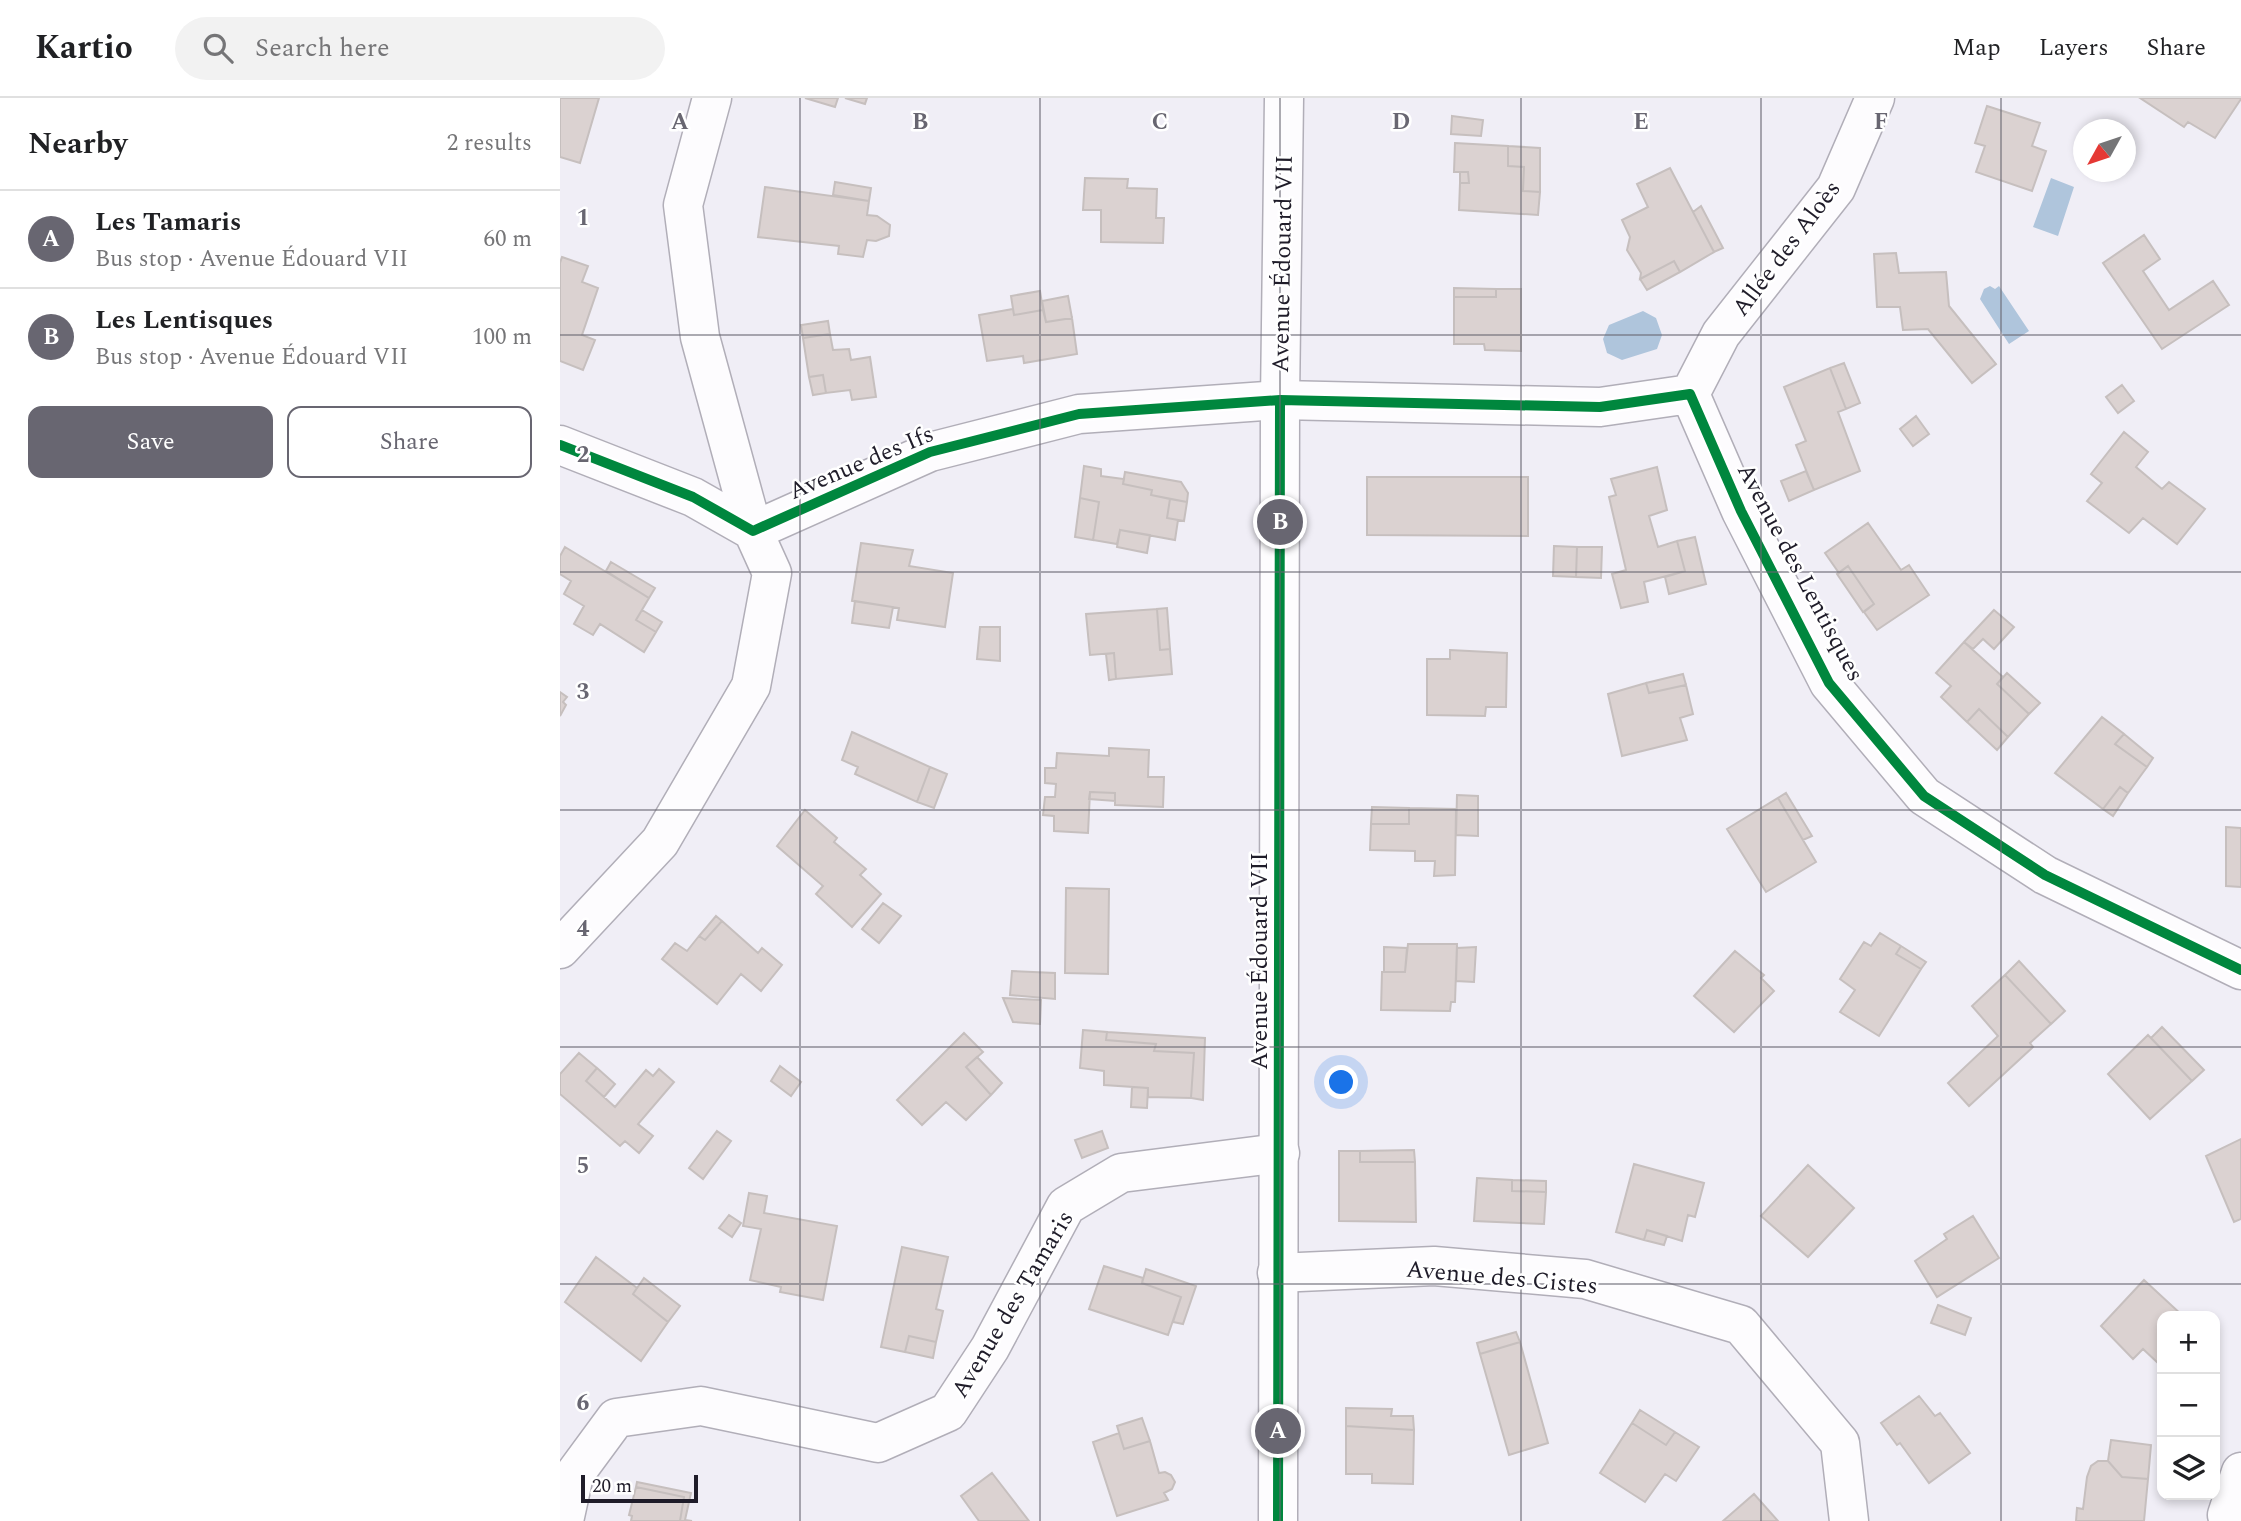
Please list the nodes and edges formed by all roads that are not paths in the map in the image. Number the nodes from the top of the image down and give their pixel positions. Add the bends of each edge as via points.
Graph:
1 (712, 98) edge
2 (1284, 98) edge
3 (1875, 98) edge
4 (1690, 394) junction
5 (1280, 400) junction
6 (560, 444) edge
7 (753, 531) junction
8 (560, 949) edge
9 (2241, 970) edge
10 (1280, 1153) junction
11 (1277, 1273) junction
12 (2241, 1472) edge
13 (564, 1521) edge
14 (1278, 1521) edge
15 (1849, 1521) edge
16 (2230, 1521) edge

1 - 7 street via 683,205 700,337
2 - 5 street, Avenue Édouard VII
3 - 4 street, Allée des Aloès via 1836,188 1721,334
4 - 5 street via 1600,407
4 - 9 street, Avenue des Lentisques via 1741,511 1829,683 1924,796 2045,875
5 - 7 street, Avenue des Ifs via 1079,414 930,452
5 - 10 street, Avenue Édouard VII
6 - 7 street via 693,497
7 - 8 street via 772,573 751,686 660,842
10 - 11 street, Avenue Édouard VII
10 - 13 street, Avenue des Tamaris via 1121,1173 1066,1206 990,1348 948,1412 878,1443 701,1406 616,1418 574,1475
11 - 14 street, Avenue Édouard VII
11 - 15 street, Avenue des Cistes via 1434,1266 1585,1279 1741,1325 1840,1443
12 - 16 street via 2227,1515

